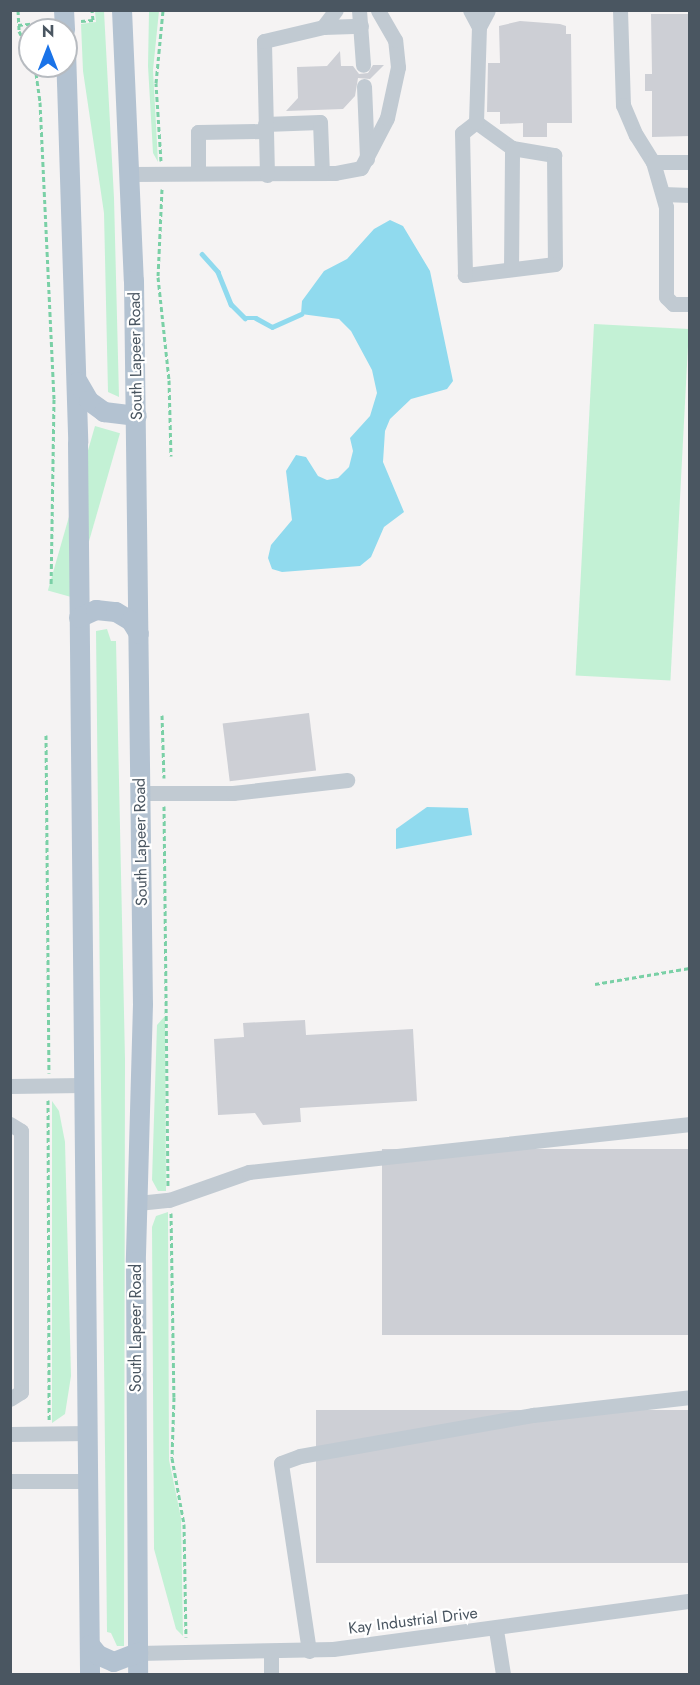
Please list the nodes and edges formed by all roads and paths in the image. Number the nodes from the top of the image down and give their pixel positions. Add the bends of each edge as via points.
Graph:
1 (92, 10) edge
2 (122, 10) edge
3 (163, 10) edge
4 (336, 10) edge
5 (359, 10) edge
6 (378, 10) edge
7 (470, 10) edge
8 (488, 10) edge
9 (620, 10) edge
10 (78, 24) edge
11 (361, 26) junction
12 (323, 27) junction
13 (479, 27) junction
14 (363, 65) dead end
15 (37, 78) edge
16 (67, 78) edge
17 (364, 86) dead end
18 (476, 122) junction
19 (265, 127) junction
20 (512, 148) junction
21 (367, 159) junction
22 (653, 162) junction
23 (690, 162) edge
24 (198, 173) junction
25 (321, 173) junction
26 (131, 174) junction
27 (162, 175) junction
28 (267, 175) junction
29 (663, 194) junction
30 (690, 195) edge
31 (511, 269) junction
32 (690, 304) edge
33 (77, 379) junction
34 (136, 416) junction
35 (171, 456) dead end
36 (51, 586) dead end
37 (79, 618) junction
38 (139, 634) junction
39 (162, 715) dead end
40 (46, 735) dead end
41 (347, 780) dead end
42 (140, 793) junction
43 (164, 793) junction
44 (690, 968) edge
45 (595, 984) dead end
46 (49, 1071) dead end
47 (83, 1085) junction
48 (10, 1086) edge
49 (48, 1099) dead end
50 (10, 1124) edge
51 (690, 1124) edge
52 (170, 1200) junction
53 (138, 1203) junction
54 (690, 1397) edge
55 (10, 1399) edge
56 (48, 1412) dead end
57 (89, 1433) junction
58 (10, 1434) edge
59 (10, 1481) edge
60 (89, 1481) junction
61 (690, 1601) edge
62 (496, 1630) junction
63 (186, 1637) dead end
64 (90, 1645) junction
65 (271, 1651) junction
66 (309, 1651) junction
67 (138, 1653) junction
68 (90, 1674) edge
69 (138, 1674) edge
70 (271, 1674) edge
71 (502, 1674) edge

1 - 10 path via 93,20
2 - 26 main road, South Lapeer Road
3 - 27 path via 156,83
4 - 12 street
5 - 11 street
6 - 21 street via 395,40 398,67 387,118
7 - 13 street
8 - 13 street
9 - 22 street via 623,105
11 - 12 street
11 - 14 street
12 - 19 street via 264,41
13 - 18 street
15 - 36 path via 54,399
16 - 33 main road
17 - 21 street
18 - 20 street
18 - 31 street via 462,133 465,275
19 - 24 street via 198,132
19 - 25 street via 320,122
19 - 28 street
20 - 31 street
20 - 31 street via 554,155 555,264
21 - 25 street via 361,168
22 - 23 street
22 - 29 street
24 - 27 street
24 - 28 street
25 - 28 street
26 - 27 street
26 - 34 main road, South Lapeer Road
27 - 35 path via 159,277 169,380
29 - 30 street
29 - 32 street via 666,297 673,304
33 - 34 main road via 97,408 116,416
33 - 37 main road
34 - 38 main road, South Lapeer Road
37 - 38 main road via 96,610 116,612 131,621
37 - 47 main road
38 - 42 main road, South Lapeer Road
39 - 43 path
40 - 46 path
41 - 43 street via 275,790
42 - 43 street
42 - 53 main road, South Lapeer Road via 143,1076
43 - 52 path
44 - 45 path
47 - 48 street
47 - 57 main road
49 - 56 path
50 - 55 street via 21,1131 21,1392
51 - 52 street via 249,1172
52 - 53 street
52 - 63 path via 172,1458 184,1524
53 - 67 main road, South Lapeer Road
54 - 66 street via 533,1415 300,1456 282,1463
57 - 58 street
57 - 60 main road
59 - 60 street
60 - 64 main road
61 - 62 street, Kay Industrial Drive
62 - 66 street, Kay Industrial Drive
62 - 71 street
64 - 67 main road via 98,1655 114,1662
64 - 68 main road
65 - 66 street, Kay Industrial Drive
65 - 67 street, Kay Industrial Drive
65 - 70 street
67 - 69 main road, South Lapeer Road

